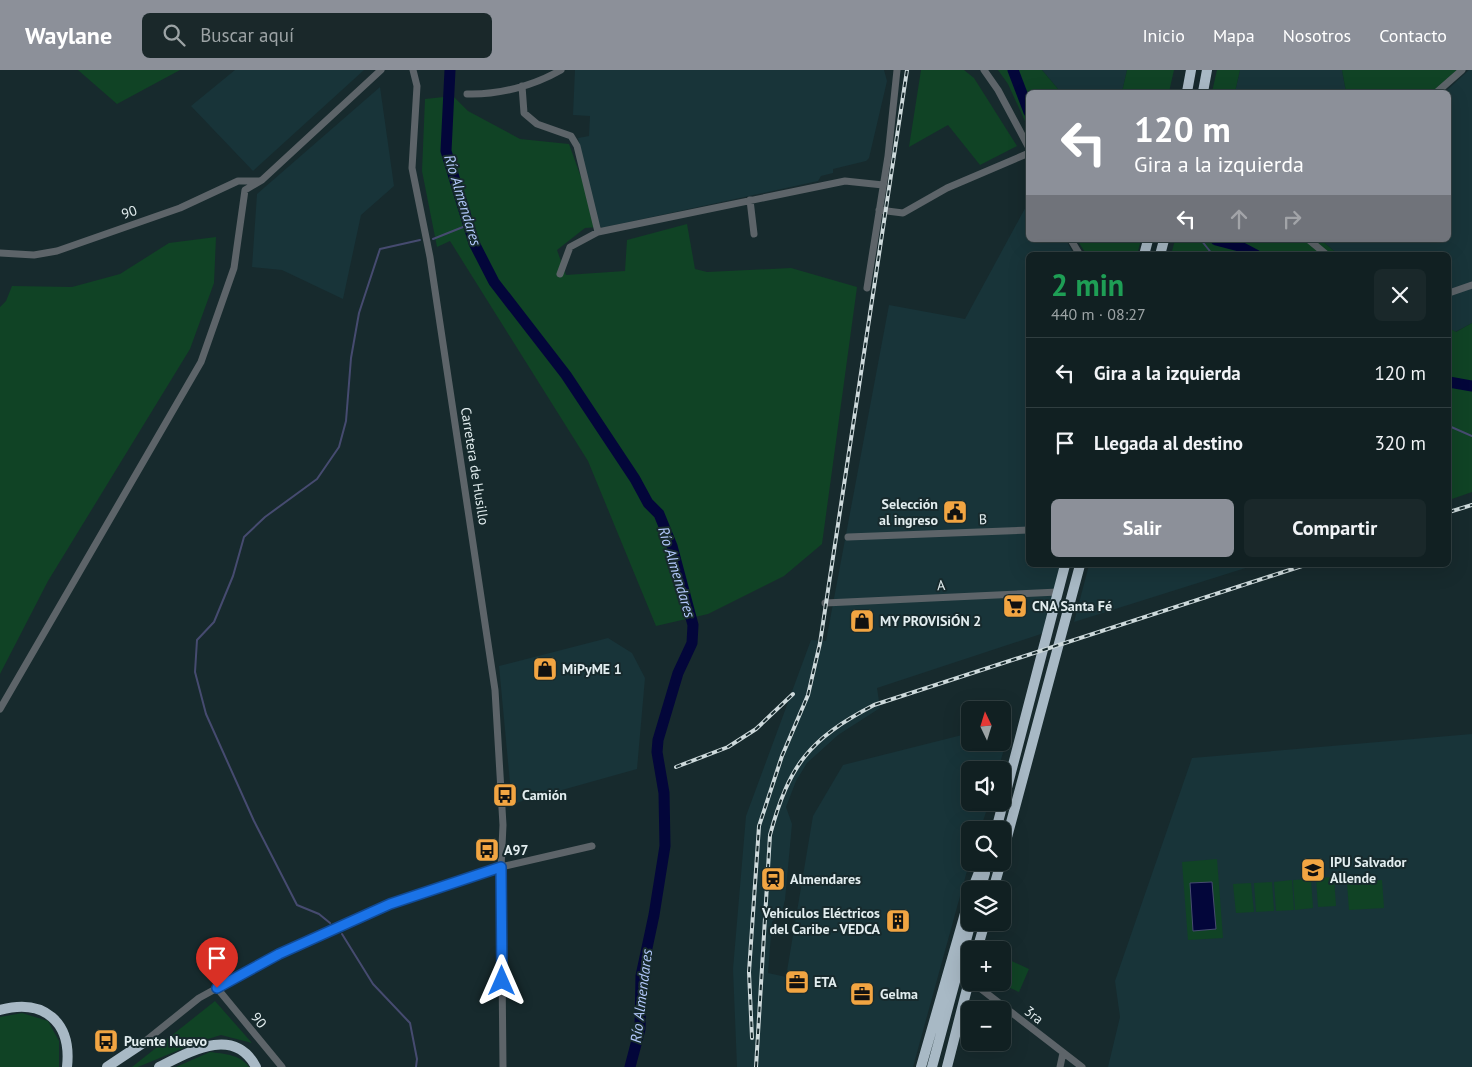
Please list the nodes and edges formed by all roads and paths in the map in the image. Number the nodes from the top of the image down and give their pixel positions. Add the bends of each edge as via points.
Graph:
1 (381, 70) edge
2 (413, 70) edge
3 (561, 70) edge
4 (897, 70) edge
5 (984, 70) edge
6 (1191, 70) edge
7 (1207, 70) edge
8 (1462, 70) edge
9 (522, 86) junction
10 (1187, 90) edge
11 (1203, 90) edge
12 (1439, 90) edge
13 (467, 94) dead end
14 (1026, 142) edge
15 (1026, 154) edge
16 (262, 180) junction
17 (883, 186) junction
18 (750, 200) junction
19 (879, 210) junction
20 (598, 232) junction
21 (754, 234) dead end
22 (1311, 242) edge
23 (1323, 252) edge
24 (0, 253) edge
25 (560, 274) dead end
26 (1472, 285) edge
27 (867, 288) dead end
28 (1451, 292) edge
29 (1026, 530) edge
30 (848, 537) dead end
31 (1064, 567) edge
32 (1079, 567) edge
33 (1058, 592) junction
34 (826, 603) dead end
35 (0, 709) edge
36 (998, 821) edge
37 (1011, 822) edge
38 (592, 846) dead end
39 (501, 867) junction
40 (961, 927) edge
41 (969, 931) edge
42 (217, 988) junction
43 (967, 991) edge
44 (984, 991) edge
45 (0, 1010) edge
46 (143, 1043) junction
47 (1063, 1053) junction
48 (950, 1064) edge
49 (68, 1067) edge
50 (107, 1067) edge
51 (117, 1067) edge
52 (159, 1067) edge
53 (256, 1067) edge
54 (282, 1067) edge
55 (503, 1067) edge
56 (921, 1067) edge
57 (932, 1067) edge
58 (1060, 1067) edge
59 (1082, 1067) edge

1 - 16 street
2 - 39 street, Carretera de Husillo via 417,86 412,168 430,257 495,690 503,825
3 - 9 street
4 - 17 street
5 - 14 street
6 - 10 highway
7 - 11 highway
8 - 12 street
9 - 13 street via 487,94
9 - 20 street via 524,113 537,124 571,136 577,146
15 - 19 street via 947,188 903,213
16 - 24 street, 90 via 238,181 180,208 57,251 34,255
16 - 35 street via 245,190 234,268 201,362
17 - 18 street via 845,181
17 - 19 street
18 - 20 street
18 - 21 street
19 - 27 street
20 - 25 street via 570,247
22 - 23 street
26 - 28 street
29 - 30 street, B
31 - 33 highway
32 - 37 highway
33 - 34 street, A
33 - 36 highway
38 - 39 street
39 - 42 street via 390,904 279,954
39 - 55 street, Carretera de Husillo
40 - 56 highway
41 - 57 highway
42 - 46 street via 199,998
42 - 54 street, 90
43 - 48 highway
44 - 47 street, 3ra
45 - 49 highway via 15,1006 46,1012 63,1030 69,1050
46 - 50 highway
46 - 51 highway
47 - 58 street
47 - 59 street, 3ra
52 - 53 highway via 211,1044 224,1044 249,1056

